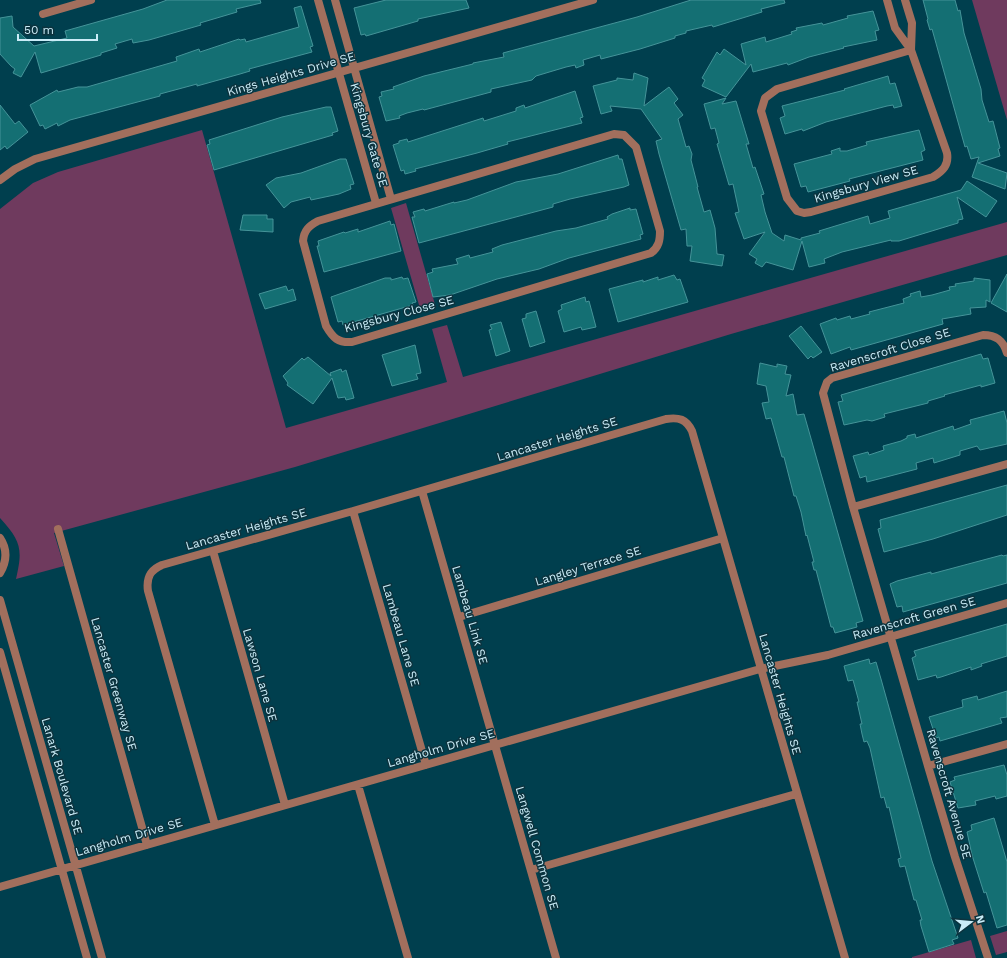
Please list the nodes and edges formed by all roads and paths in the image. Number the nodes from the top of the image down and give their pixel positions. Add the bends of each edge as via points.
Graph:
1 (91, 0) edge
2 (318, 0) edge
3 (334, 0) edge
4 (594, 0) edge
5 (887, 0) edge
6 (905, 0) edge
7 (43, 14) dead end
8 (911, 50) junction
9 (354, 68) junction
10 (338, 72) junction
11 (0, 180) edge
12 (391, 199) junction
13 (376, 203) junction
14 (1007, 353) edge
15 (1007, 464) edge
16 (422, 491) junction
17 (853, 507) junction
18 (353, 511) junction
19 (58, 529) dead end
20 (0, 538) edge
21 (723, 538) junction
22 (213, 550) junction
23 (0, 574) edge
24 (0, 600) edge
25 (1007, 603) edge
26 (459, 618) junction
27 (890, 637) junction
28 (0, 652) edge
29 (828, 655) joint
30 (760, 669) junction
31 (1007, 744) edge
32 (495, 745) junction
33 (426, 765) junction
34 (928, 766) junction
35 (358, 785) junction
36 (796, 794) junction
37 (285, 805) junction
38 (215, 825) junction
39 (147, 845) junction
40 (75, 865) junction
41 (61, 869) junction
42 (531, 870) junction
43 (0, 887) edge
44 (87, 958) edge
45 (102, 958) edge
46 (408, 958) edge
47 (556, 958) edge
48 (845, 958) edge
49 (988, 958) edge

1 - 7 street
2 - 10 street, Kingsbury Gate SE
3 - 9 street, Kingsbury Gate SE
4 - 9 street, Kings Heights Drive SE
5 - 8 street, Kingsbury View SE via 895,28
6 - 8 street, Kingsbury View SE via 912,23
8 - 8 street, Kingsbury View SE via 947,153 948,159 942,172 933,177 811,212 797,211 787,198 761,111 765,98 777,89
9 - 10 street, Kings Heights Drive SE
9 - 12 street, Kingsbury Gate SE
10 - 11 street, Kings Heights Drive SE via 35,159
10 - 13 street, Kingsbury Gate SE
12 - 13 street, Kingsbury Close SE
12 - 13 street, Kingsbury Close SE via 614,134 624,135 636,147 660,231 660,239 657,248 641,257 352,342 336,340 326,326 303,235 306,229 318,221
14 - 17 street, Ravenscroft Close SE via 997,338 983,335 832,378 827,382 823,398
15 - 17 street
16 - 18 street, Lancaster Heights SE
16 - 21 street, Lancaster Heights SE via 666,419 681,418 692,431
16 - 26 street, Lambeau Link SE
17 - 27 street, Ravenscroft Close SE
18 - 22 street, Lancaster Heights SE
18 - 33 street, Lambeau Lane SE
19 - 39 street, Lancaster Greenway SE
20 - 23 street via 6,556
21 - 26 street, Langley Terrace SE
21 - 30 street, Lancaster Heights SE
22 - 37 street, Lawson Lane SE
22 - 38 street, Lancaster Heights SE via 157,567 149,574 147,585
24 - 40 street, Lanark Boulevard SE
25 - 27 street, Ravenscroft Green SE
26 - 32 street, Lambeau Link SE
27 - 29 street, Ravenscroft Green SE
27 - 34 street, Ravenscroft Avenue SE
28 - 41 street
29 - 30 street, Langholm Drive SE
30 - 32 street, Langholm Drive SE
30 - 36 street, Lancaster Heights SE
31 - 34 street
32 - 33 street, Langholm Drive SE
32 - 42 street, Langwell Common SE
33 - 35 street, Langholm Drive SE
34 - 49 street, Ravenscroft Avenue SE
35 - 37 street, Langholm Drive SE
35 - 46 street
36 - 42 street
36 - 48 street, Lancaster Heights SE
37 - 38 street, Langholm Drive SE
38 - 39 street, Langholm Drive SE
39 - 40 street, Langholm Drive SE
40 - 41 street, Langholm Drive SE
40 - 45 street, Lanark Boulevard SE
41 - 43 street, Langholm Drive SE
41 - 44 street
42 - 47 street, Langwell Common SE

